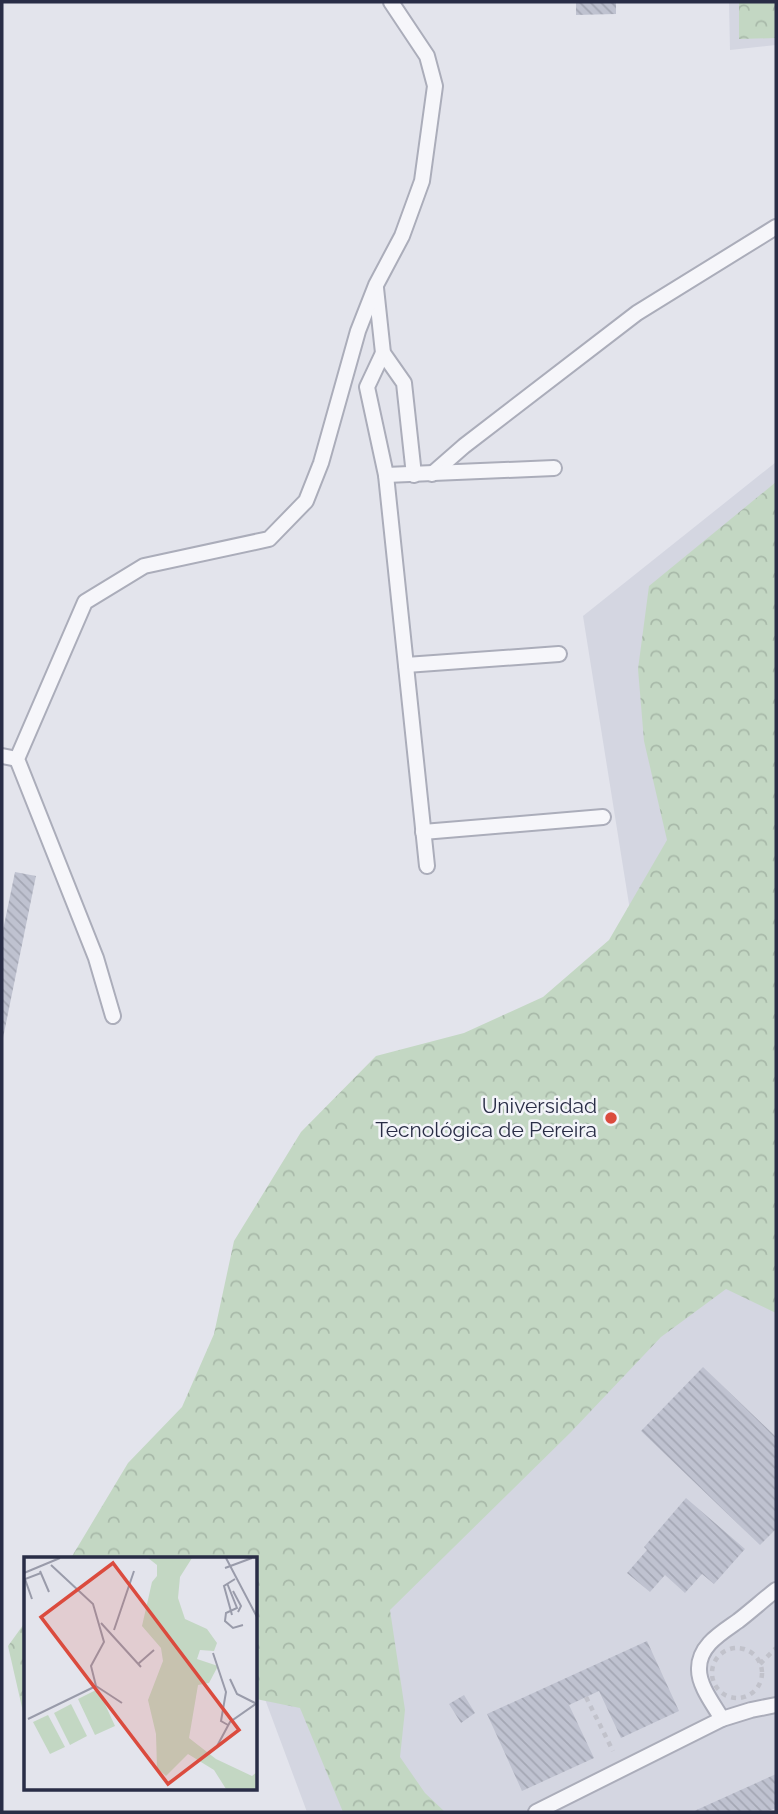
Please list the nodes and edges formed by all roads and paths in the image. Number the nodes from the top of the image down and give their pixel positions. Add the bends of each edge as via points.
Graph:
1 (391, 2) edge
2 (776, 227) edge
3 (376, 285) junction
4 (383, 353) junction
5 (554, 468) dead end
6 (432, 474) junction
7 (386, 475) junction
8 (414, 475) junction
9 (559, 654) dead end
10 (406, 665) junction
11 (2, 756) edge
12 (17, 759) junction
13 (603, 817) dead end
14 (423, 832) junction
15 (427, 866) dead end
16 (113, 1016) dead end
17 (776, 1590) edge
18 (776, 1648) edge
19 (760, 1664) junction
20 (764, 1694) dead end
21 (586, 1697) dead end
22 (740, 1698) junction
23 (713, 1704) junction
24 (776, 1705) edge
25 (722, 1720) junction
26 (614, 1752) dead end
27 (536, 1812) edge

1 - 3 lane via 427,56 435,86 422,181 402,236
2 - 6 lane via 637,313
3 - 4 lane
3 - 12 lane via 306,501 269,539 144,566 85,603
4 - 7 lane via 366,387
4 - 8 lane via 404,383
5 - 6 lane
6 - 8 lane
7 - 8 lane
7 - 10 lane
9 - 10 lane
10 - 14 lane
11 - 12 lane
12 - 16 lane via 96,958
13 - 14 lane
14 - 15 lane
17 - 23 lane via 718,1635 700,1659 698,1672
18 - 19 path
19 - 22 path via 758,1685
19 - 22 path via 751,1652 737,1648 723,1652 714,1663 715,1685 726,1695
20 - 22 path
21 - 26 path
22 - 23 path
23 - 25 lane
24 - 25 lane
25 - 27 lane

